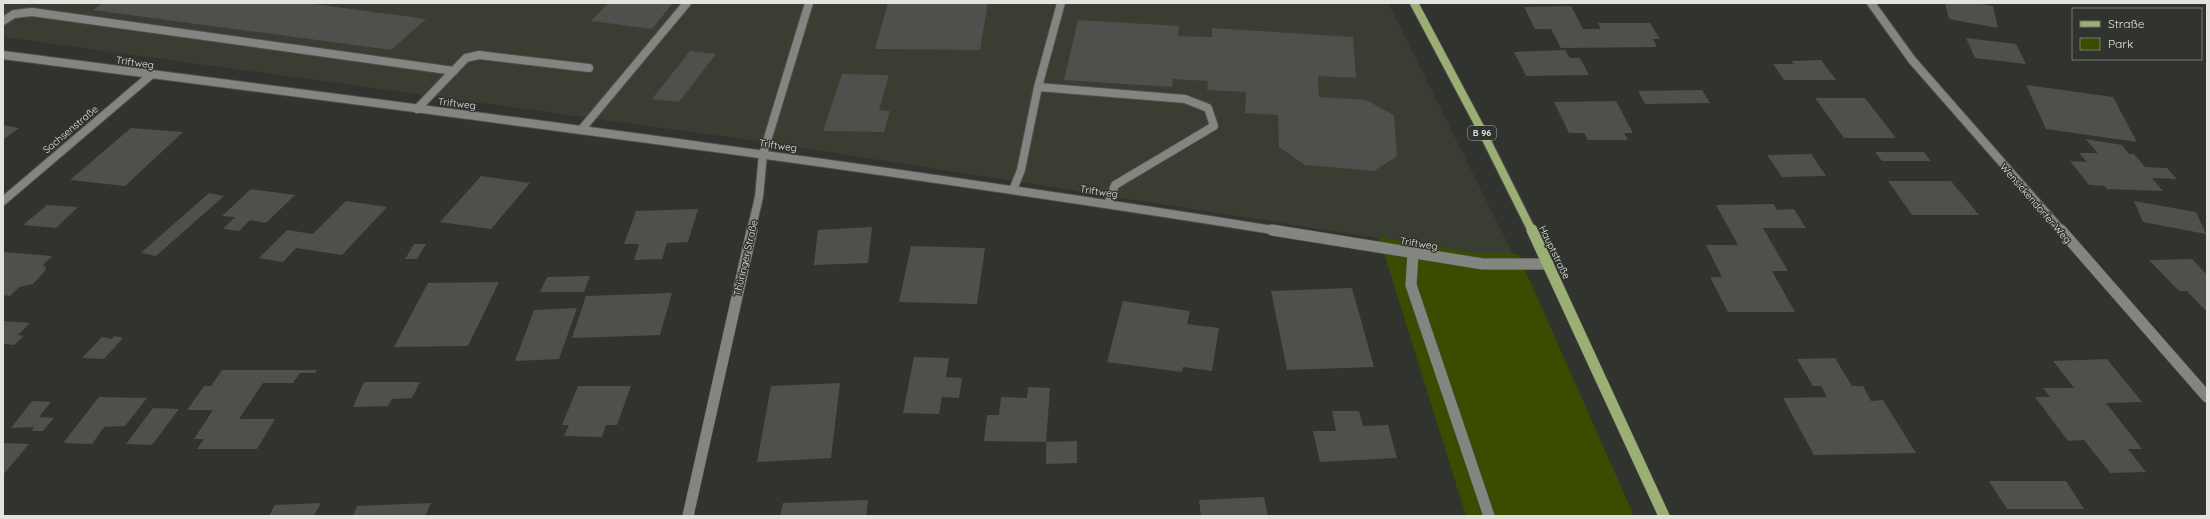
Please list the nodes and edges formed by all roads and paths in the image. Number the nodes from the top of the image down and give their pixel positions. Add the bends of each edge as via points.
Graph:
1 (687, 3) edge
2 (809, 3) edge
3 (1061, 3) edge
4 (1414, 3) edge
5 (1871, 3) edge
6 (3, 21) edge
7 (3, 55) edge
8 (589, 68) dead end
9 (454, 71) junction
10 (151, 75) junction
11 (1038, 87) junction
12 (417, 109) junction
13 (581, 130) junction
14 (763, 154) junction
15 (1013, 190) junction
16 (3, 201) edge
17 (1108, 204) junction
18 (1413, 253) junction
19 (1548, 264) junction
20 (2207, 397) edge
21 (688, 516) edge
22 (1489, 516) edge
23 (1664, 516) edge

1 - 13 street
2 - 14 street, Thüringer Straße
3 - 11 street
4 - 19 main road, Hauptstraße / B 96
5 - 20 street, Wensickendorfer Weg via 1912,60
6 - 9 street via 14,14 32,12
7 - 10 street, Triftweg
8 - 9 street via 479,55 466,58
9 - 12 street
10 - 12 street, Triftweg
10 - 16 street, Sachsenstraße
11 - 15 street via 1021,170
11 - 17 street via 1185,99 1208,108 1214,126 1115,185
12 - 13 street, Triftweg
13 - 14 street, Triftweg
14 - 15 street, Triftweg
14 - 21 street, Thüringer Straße via 759,197
15 - 17 street, Triftweg
17 - 18 street, Triftweg
18 - 19 street, Triftweg via 1483,264
18 - 22 street via 1411,285
19 - 23 main road, Hauptstraße / B 96

